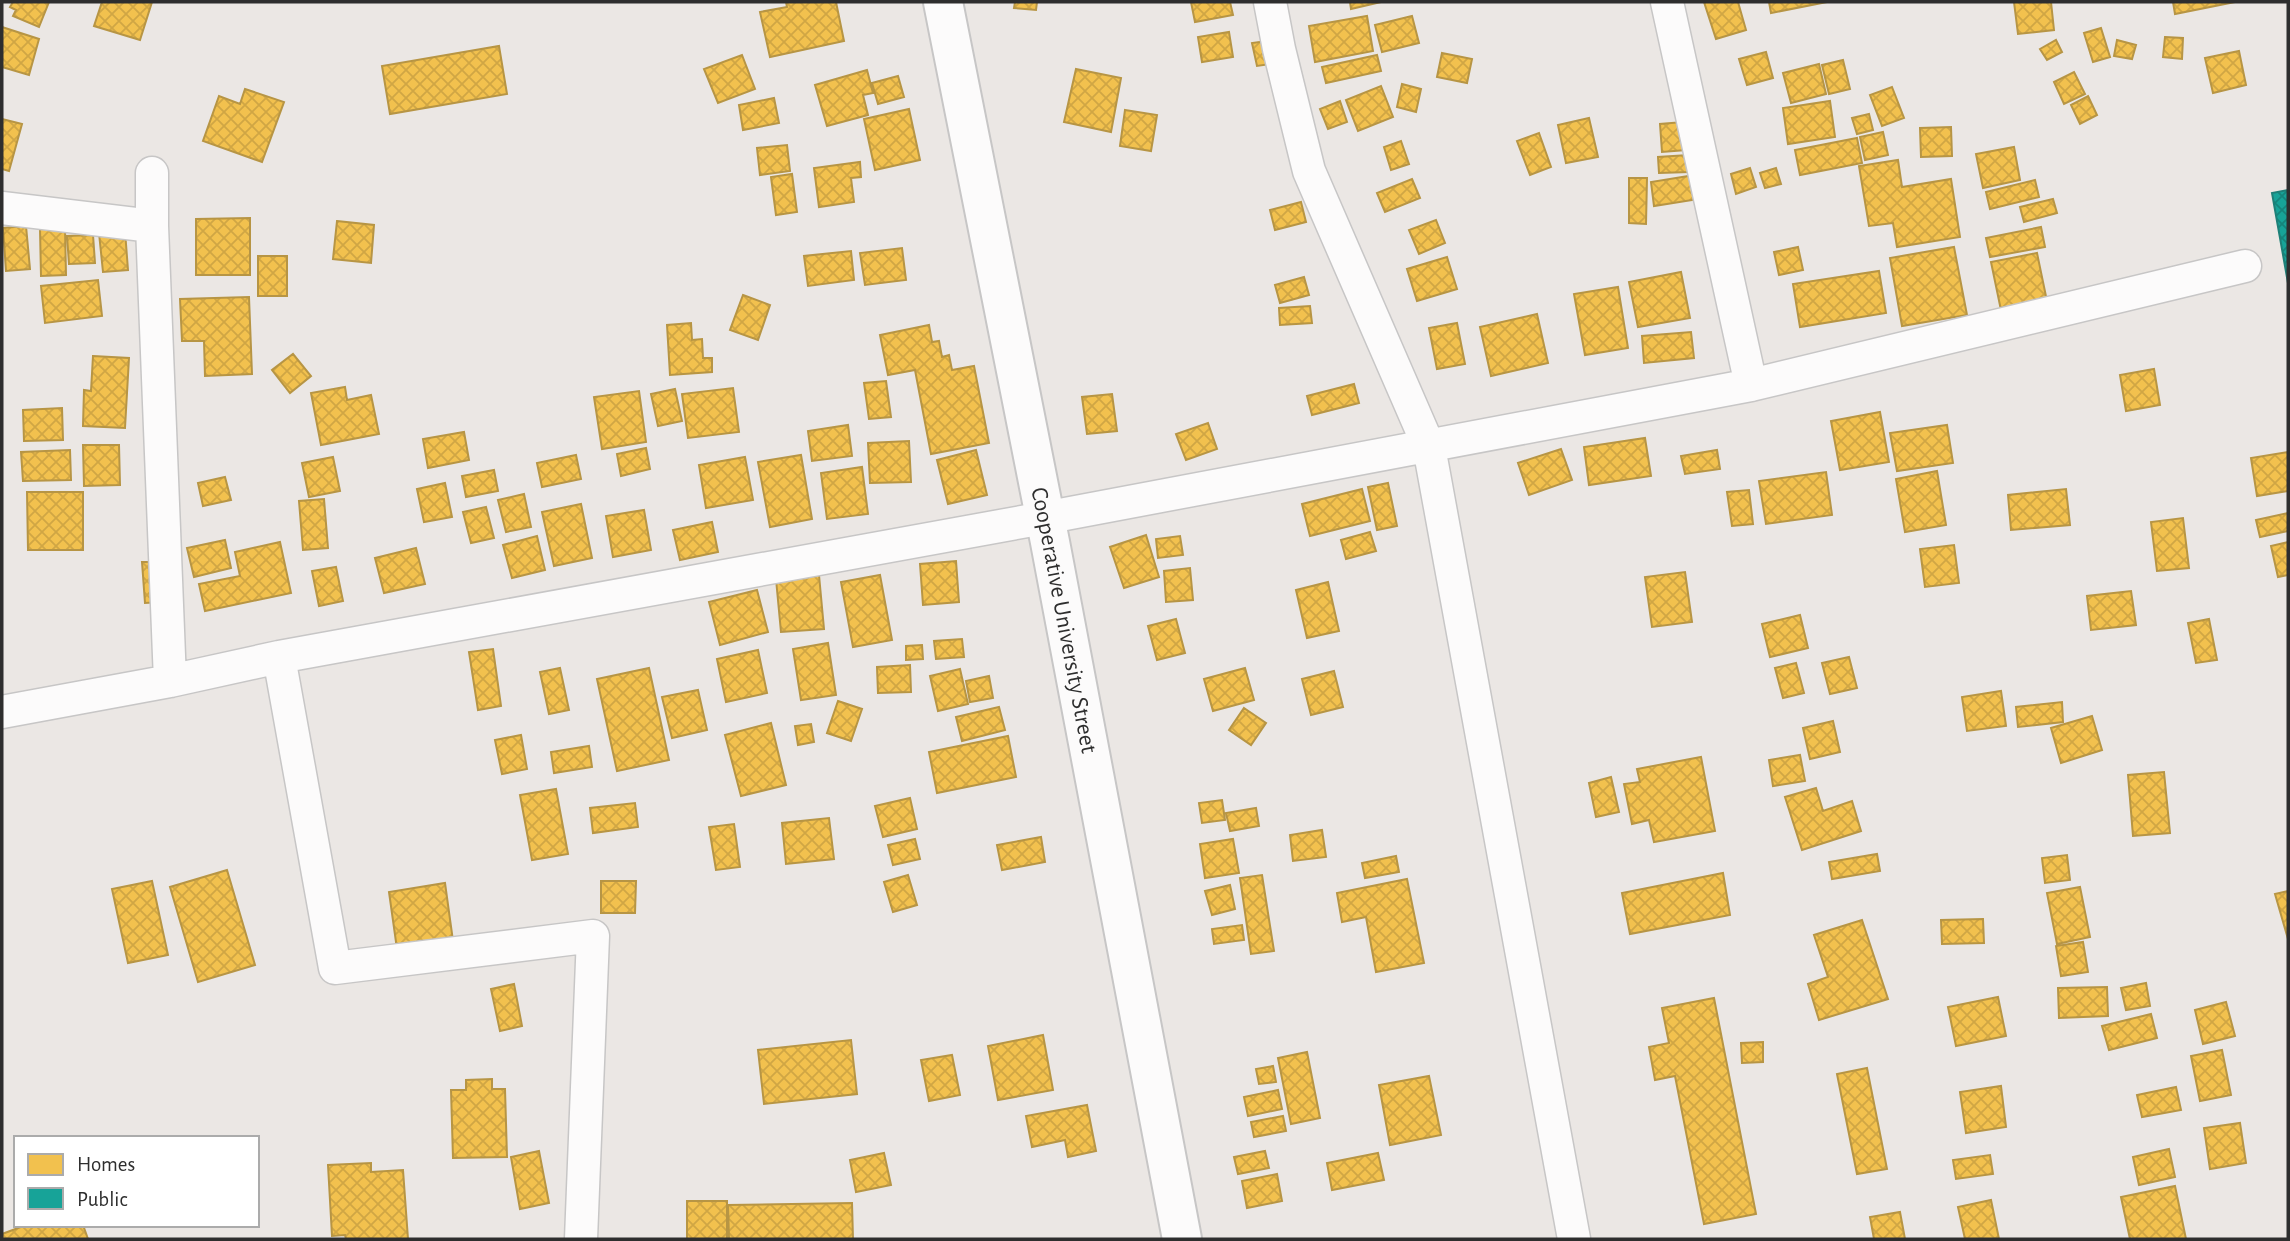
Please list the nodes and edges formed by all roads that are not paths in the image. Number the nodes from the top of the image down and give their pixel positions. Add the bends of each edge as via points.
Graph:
1 (943, 2) edge
2 (1270, 2) edge
3 (1667, 2) edge
4 (152, 173) dead end
5 (2, 208) edge
6 (152, 226) junction
7 (2245, 266) dead end
8 (1751, 385) junction
9 (1429, 447) junction
10 (1044, 518) junction
11 (279, 657) junction
12 (170, 681) junction
13 (2, 712) edge
14 (581, 1239) edge
15 (1182, 1239) edge
16 (1574, 1239) edge

1 - 10 street, Cooperative University Street
2 - 9 street via 1309,171
3 - 8 street
4 - 6 street
5 - 6 street
6 - 12 street
7 - 8 street
8 - 9 street
9 - 10 street
9 - 16 street
10 - 11 street
10 - 15 street, Cooperative University Street
11 - 12 street
11 - 14 street via 335,968 593,936
12 - 13 street

